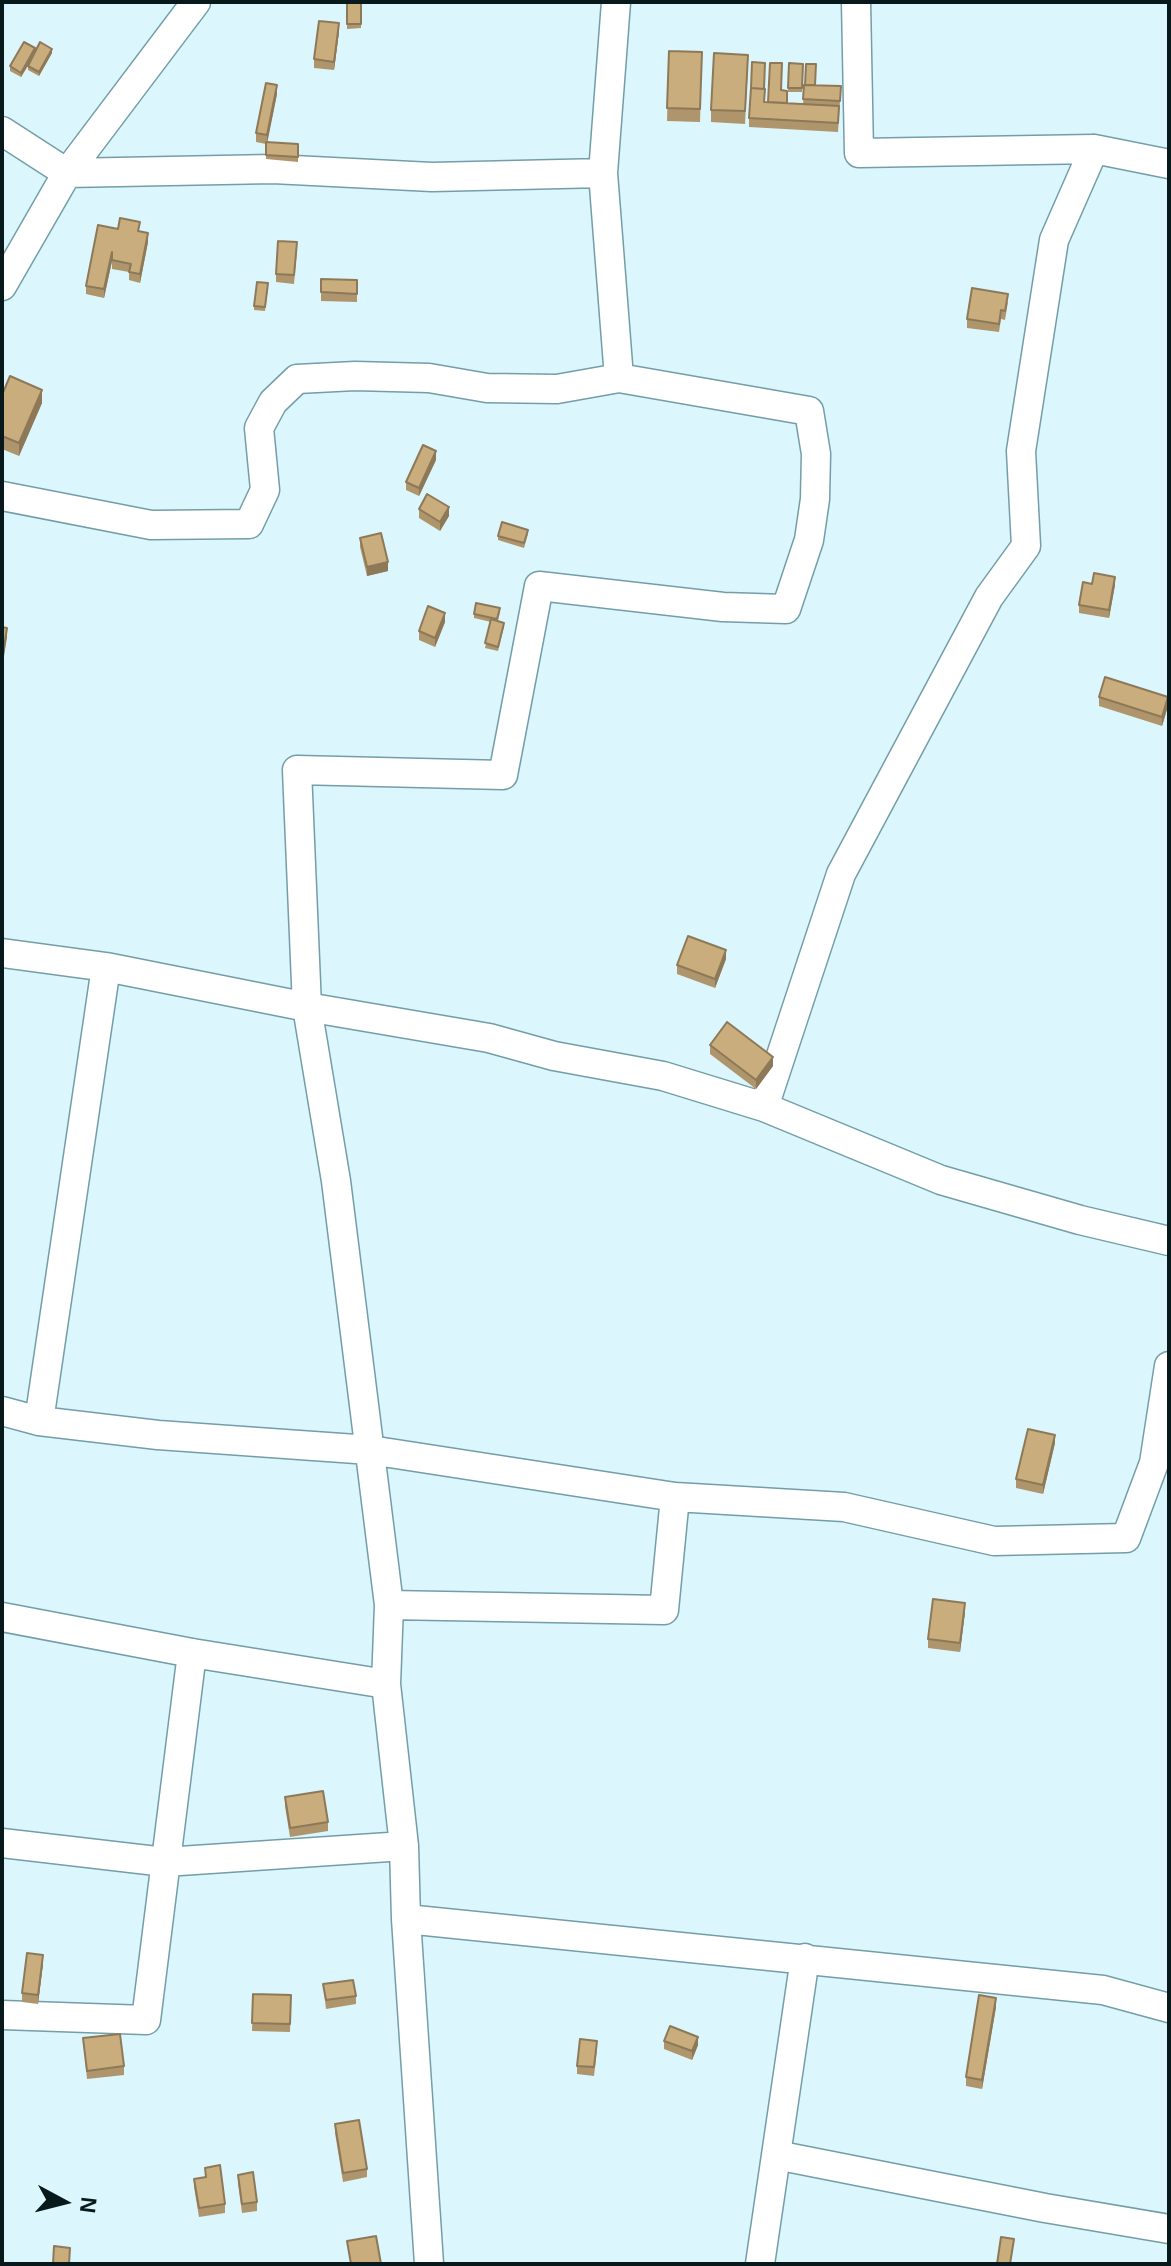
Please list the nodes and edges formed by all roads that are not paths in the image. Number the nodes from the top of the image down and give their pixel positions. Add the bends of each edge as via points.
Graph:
1 (196, 2) edge
2 (616, 2) edge
3 (856, 2) edge
4 (2, 131) edge
5 (1094, 149) junction
6 (1169, 164) edge
7 (67, 173) junction
8 (603, 173) junction
9 (2, 286) edge
10 (619, 378) junction
11 (2, 496) edge
12 (2, 953) edge
13 (106, 967) junction
14 (307, 1007) junction
15 (764, 1107) junction
16 (1169, 1241) edge
17 (1169, 1366) edge
18 (2, 1411) edge
19 (39, 1421) junction
20 (370, 1450) junction
21 (675, 1497) junction
22 (389, 1605) junction
23 (2, 1617) edge
24 (192, 1653) junction
25 (386, 1684) junction
26 (2, 1843) edge
27 (404, 1846) junction
28 (165, 1862) junction
29 (406, 1919) junction
30 (805, 1958) junction
31 (1169, 2008) edge
32 (2, 2015) edge
33 (776, 2155) junction
34 (1169, 2229) edge
35 (429, 2264) edge
36 (760, 2264) edge

1 - 7 street
2 - 8 street
3 - 5 street via 859,153
4 - 7 street
5 - 6 street
5 - 15 street via 1054,240 1021,451 1026,546 989,597 841,874
7 - 8 street
7 - 9 street
8 - 10 street
10 - 11 street via 557,389 487,388 429,378 297,379 273,402 259,428 265,490 249,524 151,525
10 - 14 street via 809,411 816,454 815,499 809,540 786,609 539,586 503,775 297,770
12 - 13 street
13 - 14 street
13 - 19 street
14 - 15 street via 489,1038 663,1076
14 - 20 street via 336,1181
15 - 16 street via 941,1180
17 - 21 street via 1154,1463 1126,1538 994,1541 844,1507
18 - 19 street
19 - 20 street
20 - 21 street
20 - 22 street
21 - 22 street via 664,1610
22 - 25 street
23 - 24 street
24 - 25 street
24 - 28 street
25 - 27 street
26 - 28 street
27 - 28 street
27 - 29 street
28 - 32 street via 146,2020
29 - 30 street
29 - 35 street
30 - 31 street via 1103,1990
30 - 33 street
33 - 34 street
33 - 36 street

